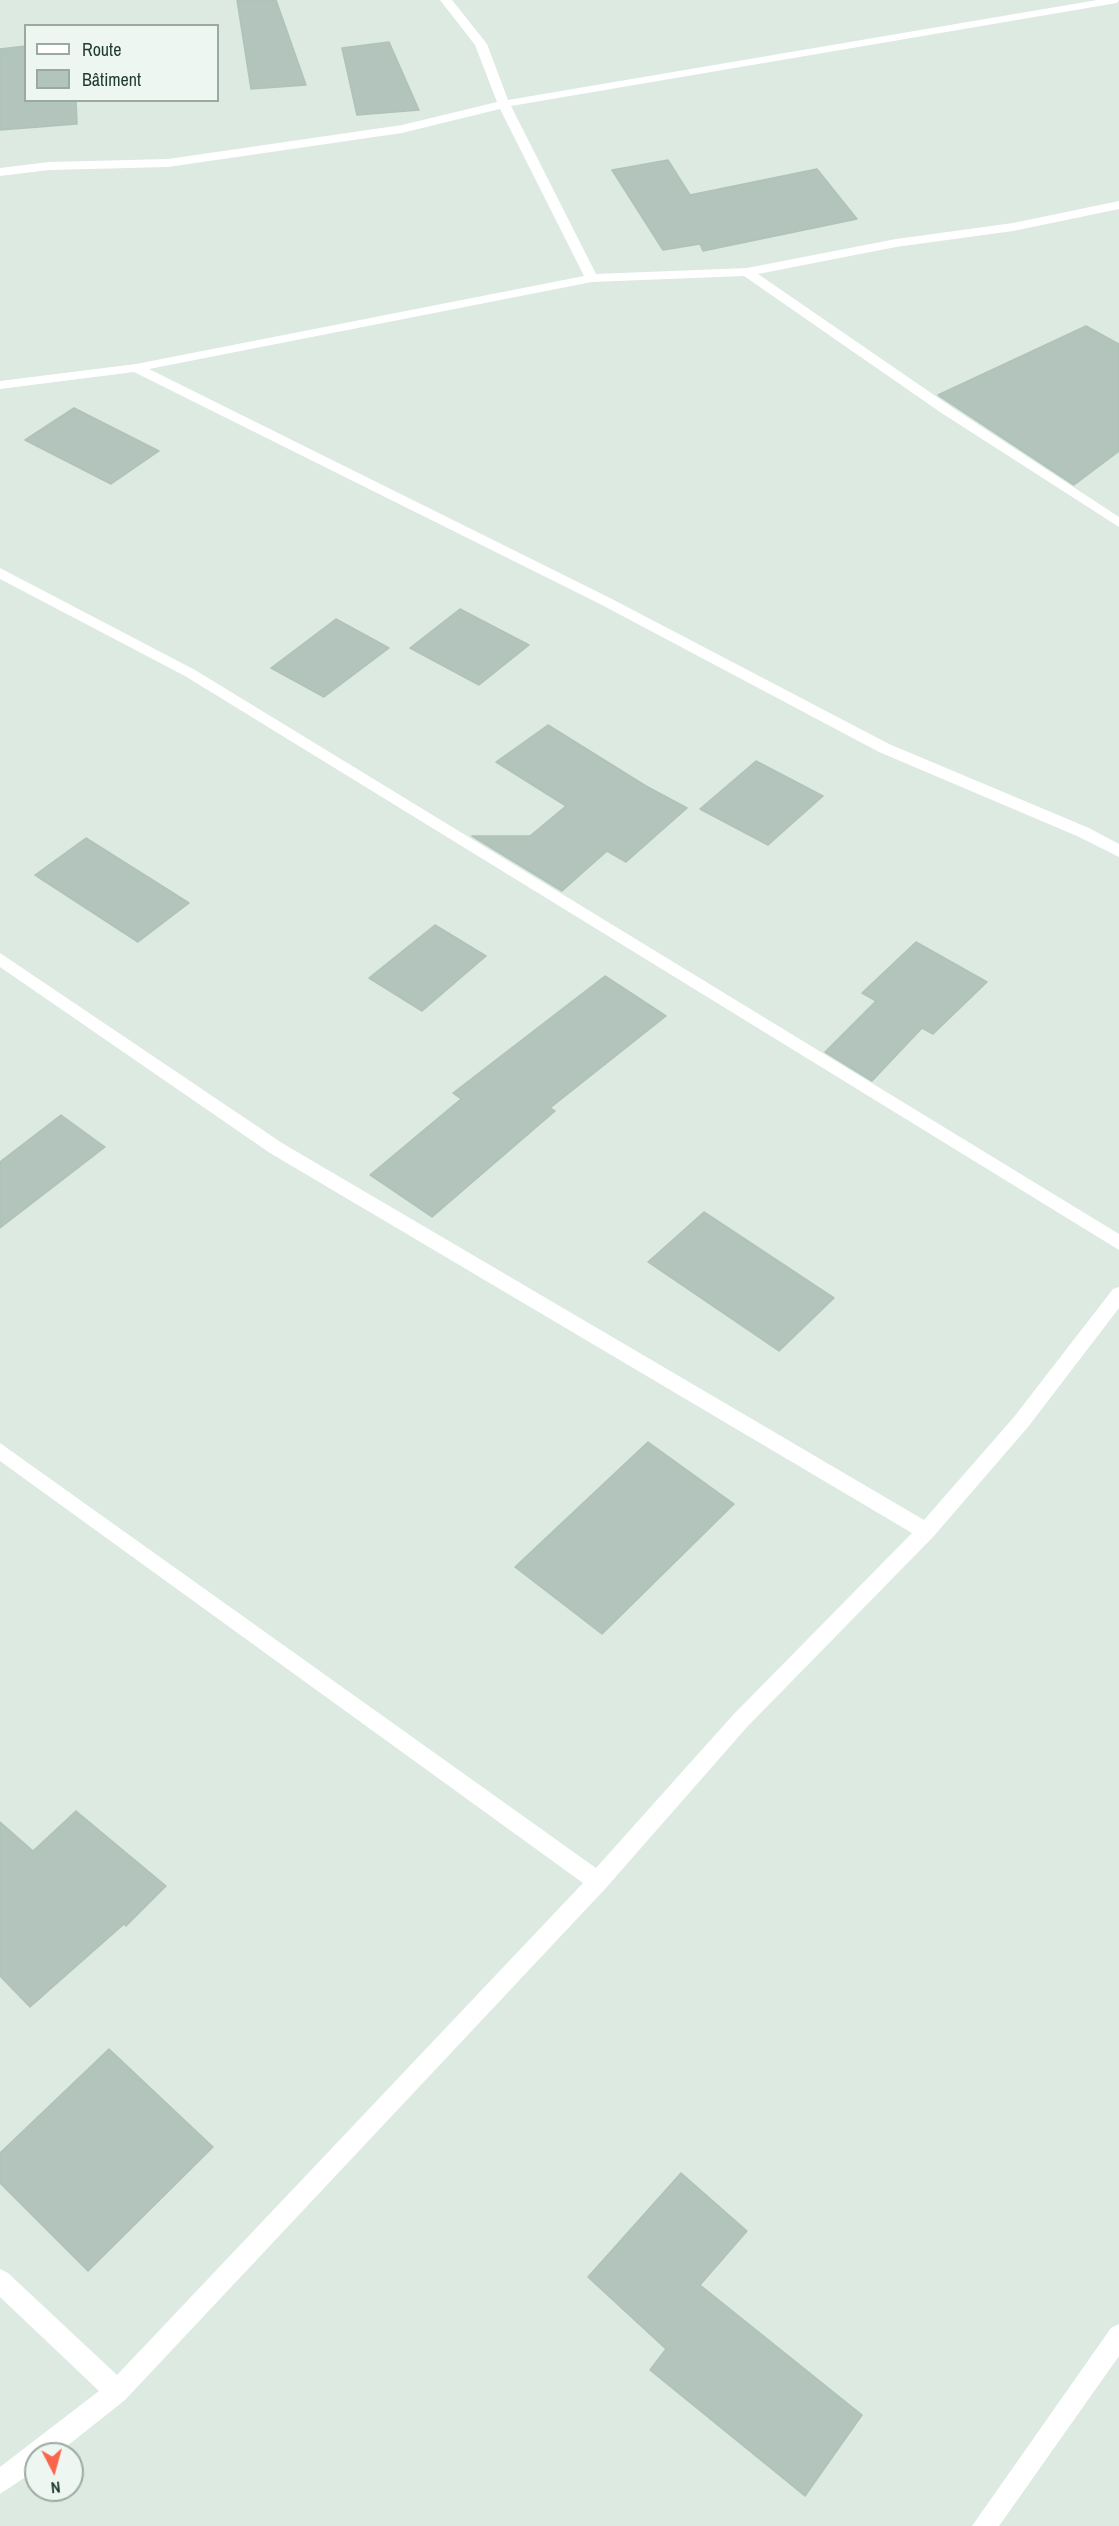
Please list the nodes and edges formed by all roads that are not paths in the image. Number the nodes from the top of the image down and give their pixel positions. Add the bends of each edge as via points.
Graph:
1 (446, 0) edge
2 (1117, 0) edge
3 (504, 104) junction
4 (0, 172) edge
5 (1119, 205) edge
6 (747, 272) junction
7 (592, 278) junction
8 (136, 368) junction
9 (0, 385) edge
10 (1119, 523) edge
11 (0, 573) edge
12 (1119, 850) edge
13 (0, 959) edge
14 (1119, 1243) edge
15 (1119, 1294) edge
16 (0, 1451) edge
17 (926, 1531) junction
18 (598, 1882) junction
19 (0, 2281) edge
20 (1119, 2336) edge
21 (117, 2392) junction
22 (52, 2442) edge
23 (24, 2463) edge
24 (0, 2482) edge
25 (984, 2526) edge

1 - 3 street via 481,44
2 - 3 street
3 - 4 street via 402,129 168,163 49,166
3 - 7 street
5 - 6 street
6 - 7 street
6 - 10 street via 945,410
7 - 8 street
8 - 9 street
8 - 12 street via 605,601 884,748
11 - 14 street via 190,673
13 - 17 street via 276,1148
15 - 17 street via 1021,1422
16 - 18 street
17 - 18 street via 740,1721
18 - 21 street
19 - 21 street
20 - 25 street
21 - 22 street
23 - 24 street

